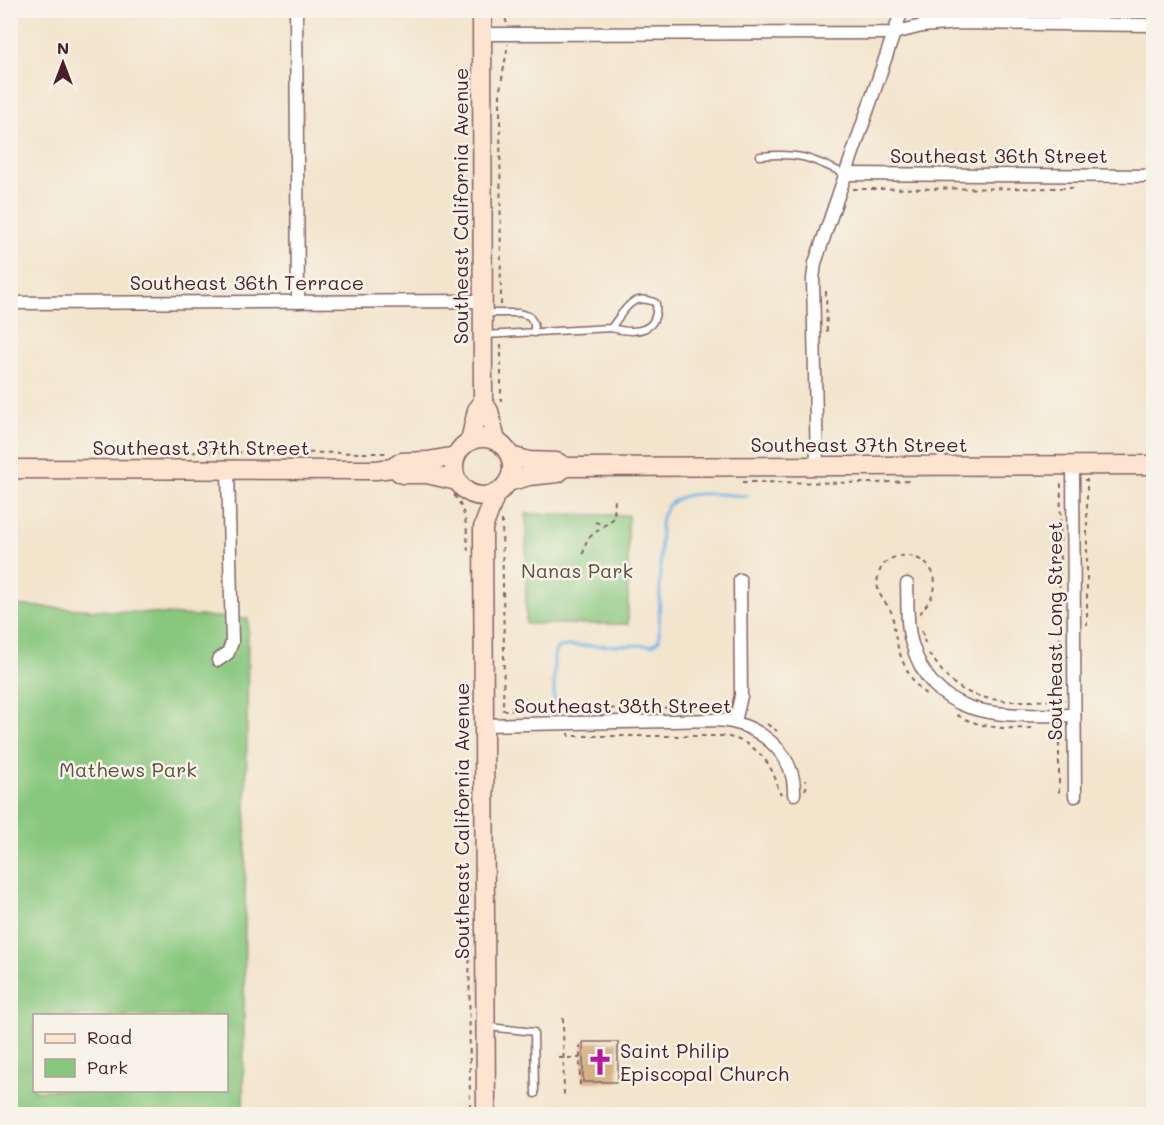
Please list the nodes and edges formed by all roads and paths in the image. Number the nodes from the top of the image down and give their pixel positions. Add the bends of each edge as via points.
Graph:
1 (296, 10) edge
2 (482, 10) edge
3 (503, 10) edge
4 (902, 10) edge
5 (1154, 25) edge
6 (894, 33) junction
7 (482, 34) junction
8 (508, 34) junction
9 (760, 156) dead end
10 (845, 174) junction
11 (1154, 176) edge
12 (1084, 188) dead end
13 (851, 189) dead end
14 (826, 288) dead end
15 (298, 302) junction
16 (10, 303) edge
17 (489, 309) junction
18 (611, 328) junction
19 (534, 333) junction
20 (492, 335) junction
21 (826, 342) dead end
22 (483, 402) junction
23 (501, 410) dead end
24 (471, 441) junction
25 (496, 441) junction
26 (131, 455) dead end
27 (456, 456) junction
28 (510, 456) junction
29 (390, 461) junction
30 (1154, 465) edge
31 (564, 467) junction
32 (10, 469) edge
33 (228, 470) junction
34 (824, 472) junction
35 (1073, 473) junction
36 (920, 481) dead end
37 (735, 482) dead end
38 (463, 486) junction
39 (502, 488) junction
40 (615, 499) dead end
41 (502, 517) dead end
42 (595, 522) dead end
43 (604, 525) junction
44 (483, 528) junction
45 (596, 532) junction
46 (598, 537) dead end
47 (583, 554) dead end
48 (740, 580) dead end
49 (908, 584) dead end
50 (920, 621) dead end
51 (921, 629) dead end
52 (1087, 632) dead end
53 (218, 660) dead end
54 (1059, 700) junction
55 (1074, 700) junction
56 (935, 701) dead end
57 (739, 710) junction
58 (951, 712) dead end
59 (1059, 721) junction
60 (1074, 721) junction
61 (735, 722) junction
62 (569, 723) junction
63 (766, 723) dead end
64 (483, 725) junction
65 (1039, 728) dead end
66 (779, 734) dead end
67 (804, 777) dead end
68 (794, 794) junction
69 (1059, 794) dead end
70 (1076, 796) dead end
71 (563, 1018) dead end
72 (486, 1027) junction
73 (580, 1044) dead end
74 (559, 1058) dead end
75 (564, 1058) junction
76 (580, 1059) junction
77 (580, 1085) dead end
78 (535, 1094) dead end
79 (564, 1098) dead end
80 (486, 1114) edge

1 - 15 street
2 - 7 main road, Southeast California Avenue
3 - 8 path
4 - 6 street
5 - 6 street via 959,24 922,26
6 - 8 street
6 - 10 street
7 - 8 street
7 - 17 main road, Southeast California Avenue
8 - 17 path via 500,90
9 - 10 lane via 782,153 810,157
10 - 11 street, Southeast 36th Street
10 - 34 street via 813,279
12 - 13 path
14 - 21 path
15 - 16 street, Southeast 36th Terrace
15 - 17 street, Southeast 36th Terrace
17 - 19 lane via 530,316
17 - 20 main road, Southeast California Avenue
18 - 18 lane via 645,330 655,321 656,303 645,297 637,298
18 - 19 lane
19 - 20 lane
20 - 22 main road, Southeast California Avenue
20 - 23 path
22 - 24 main road, Southeast California Avenue via 477,410
22 - 25 main road, Southeast California Avenue
24 - 25 main road
24 - 27 main road
25 - 28 main road
26 - 29 path via 151,452
27 - 29 main road, Southeast 37th Street
27 - 38 main road via 454,473
28 - 31 main road, Southeast 37th Street via 557,462
28 - 39 main road via 511,474
29 - 33 main road, Southeast 37th Street
29 - 38 main road, Southeast 37th Street via 403,474 427,474
30 - 35 main road, Southeast 37th Street
31 - 34 main road, Southeast 37th Street
31 - 39 main road, Southeast 37th Street via 558,473 529,476
32 - 33 main road, Southeast 37th Street
33 - 53 street via 232,642 228,653
34 - 35 main road, Southeast 37th Street
34 - 36 path
34 - 37 path
35 - 52 path via 1087,480
35 - 54 path via 1060,480
35 - 55 street, Southeast Long Street
38 - 39 main road via 487,496
38 - 44 main road, Southeast California Avenue
39 - 44 main road, Southeast California Avenue
40 - 43 path via 614,518
41 - 57 path via 503,710 723,706
42 - 43 path
43 - 45 path
44 - 64 main road, Southeast California Avenue
45 - 46 path
45 - 47 path via 585,542
48 - 57 street
49 - 59 street via 912,644 926,674 945,694 990,714
50 - 56 path via 920,613 934,592 933,573 921,558 912,555 885,562 878,577 878,592 892,611 895,638 905,667 920,690
51 - 54 path via 927,650 947,678 961,687 983,698
54 - 55 path
54 - 59 path
55 - 60 street, Southeast Long Street
57 - 61 street
58 - 65 path via 998,729
59 - 60 street
59 - 60 path
59 - 69 path
60 - 70 street, Southeast Long Street
61 - 62 street, Southeast 38th Street
61 - 68 street, Southeast 38th Street via 758,732 777,748 790,769
62 - 64 street, Southeast 38th Street
62 - 68 path via 569,736 735,738 753,747 768,763 779,793
63 - 66 path
64 - 72 main road, Southeast California Avenue
67 - 68 path via 807,790
71 - 75 path
72 - 78 lane via 534,1032
72 - 80 main road, Southeast California Avenue
73 - 76 path
74 - 75 path
75 - 76 path
75 - 79 path
76 - 77 path

